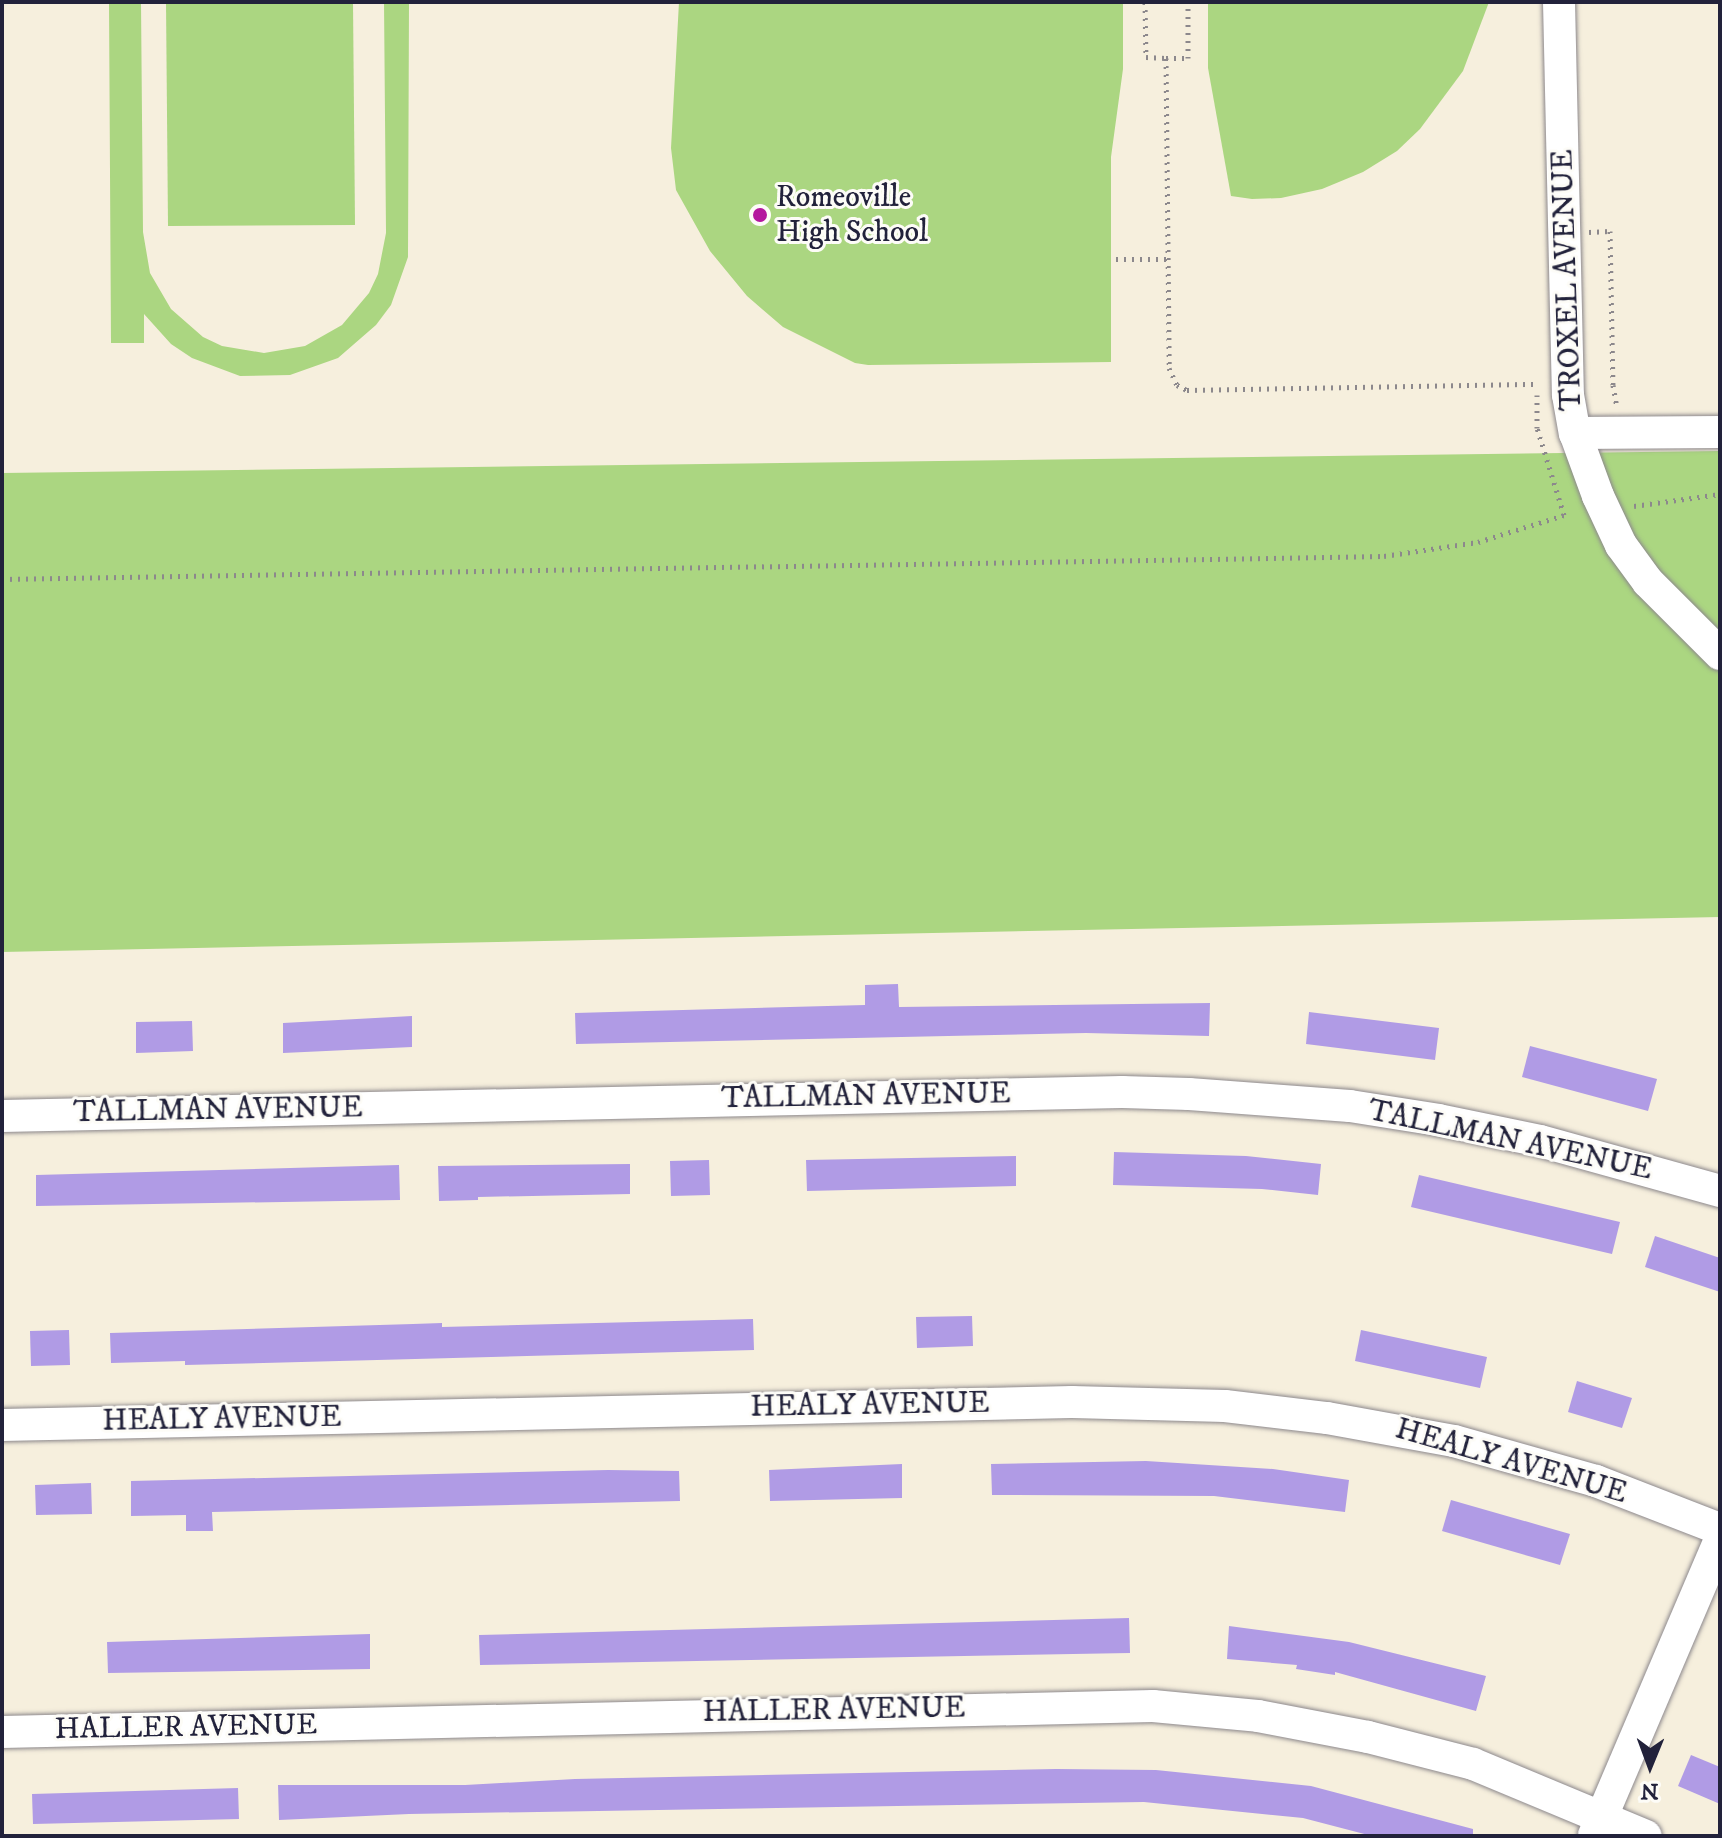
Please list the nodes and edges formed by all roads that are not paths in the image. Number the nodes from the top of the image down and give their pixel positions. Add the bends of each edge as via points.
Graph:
1 (1559, 2) edge
2 (1720, 432) edge
3 (1575, 433) junction
4 (1720, 654) edge
5 (2, 1116) edge
6 (1720, 1191) edge
7 (2, 1425) edge
8 (1720, 1529) edge
9 (1720, 1540) edge
10 (2, 1732) edge
11 (1598, 1826) edge
12 (1646, 1836) edge

1 - 3 street, TROXEL AVENUE via 1568,395
2 - 3 street
3 - 4 street, TROXEL AVENUE via 1621,545 1648,582
5 - 6 street, TALLMAN AVENUE via 1189,1094 1350,1106 1438,1120 1540,1141
7 - 8 street, HEALY AVENUE via 1072,1402 1225,1406 1454,1441 1596,1481
9 - 11 street
10 - 11 street, HALLER AVENUE via 1153,1706 1258,1716 1473,1764
11 - 12 street, HALLER AVENUE

